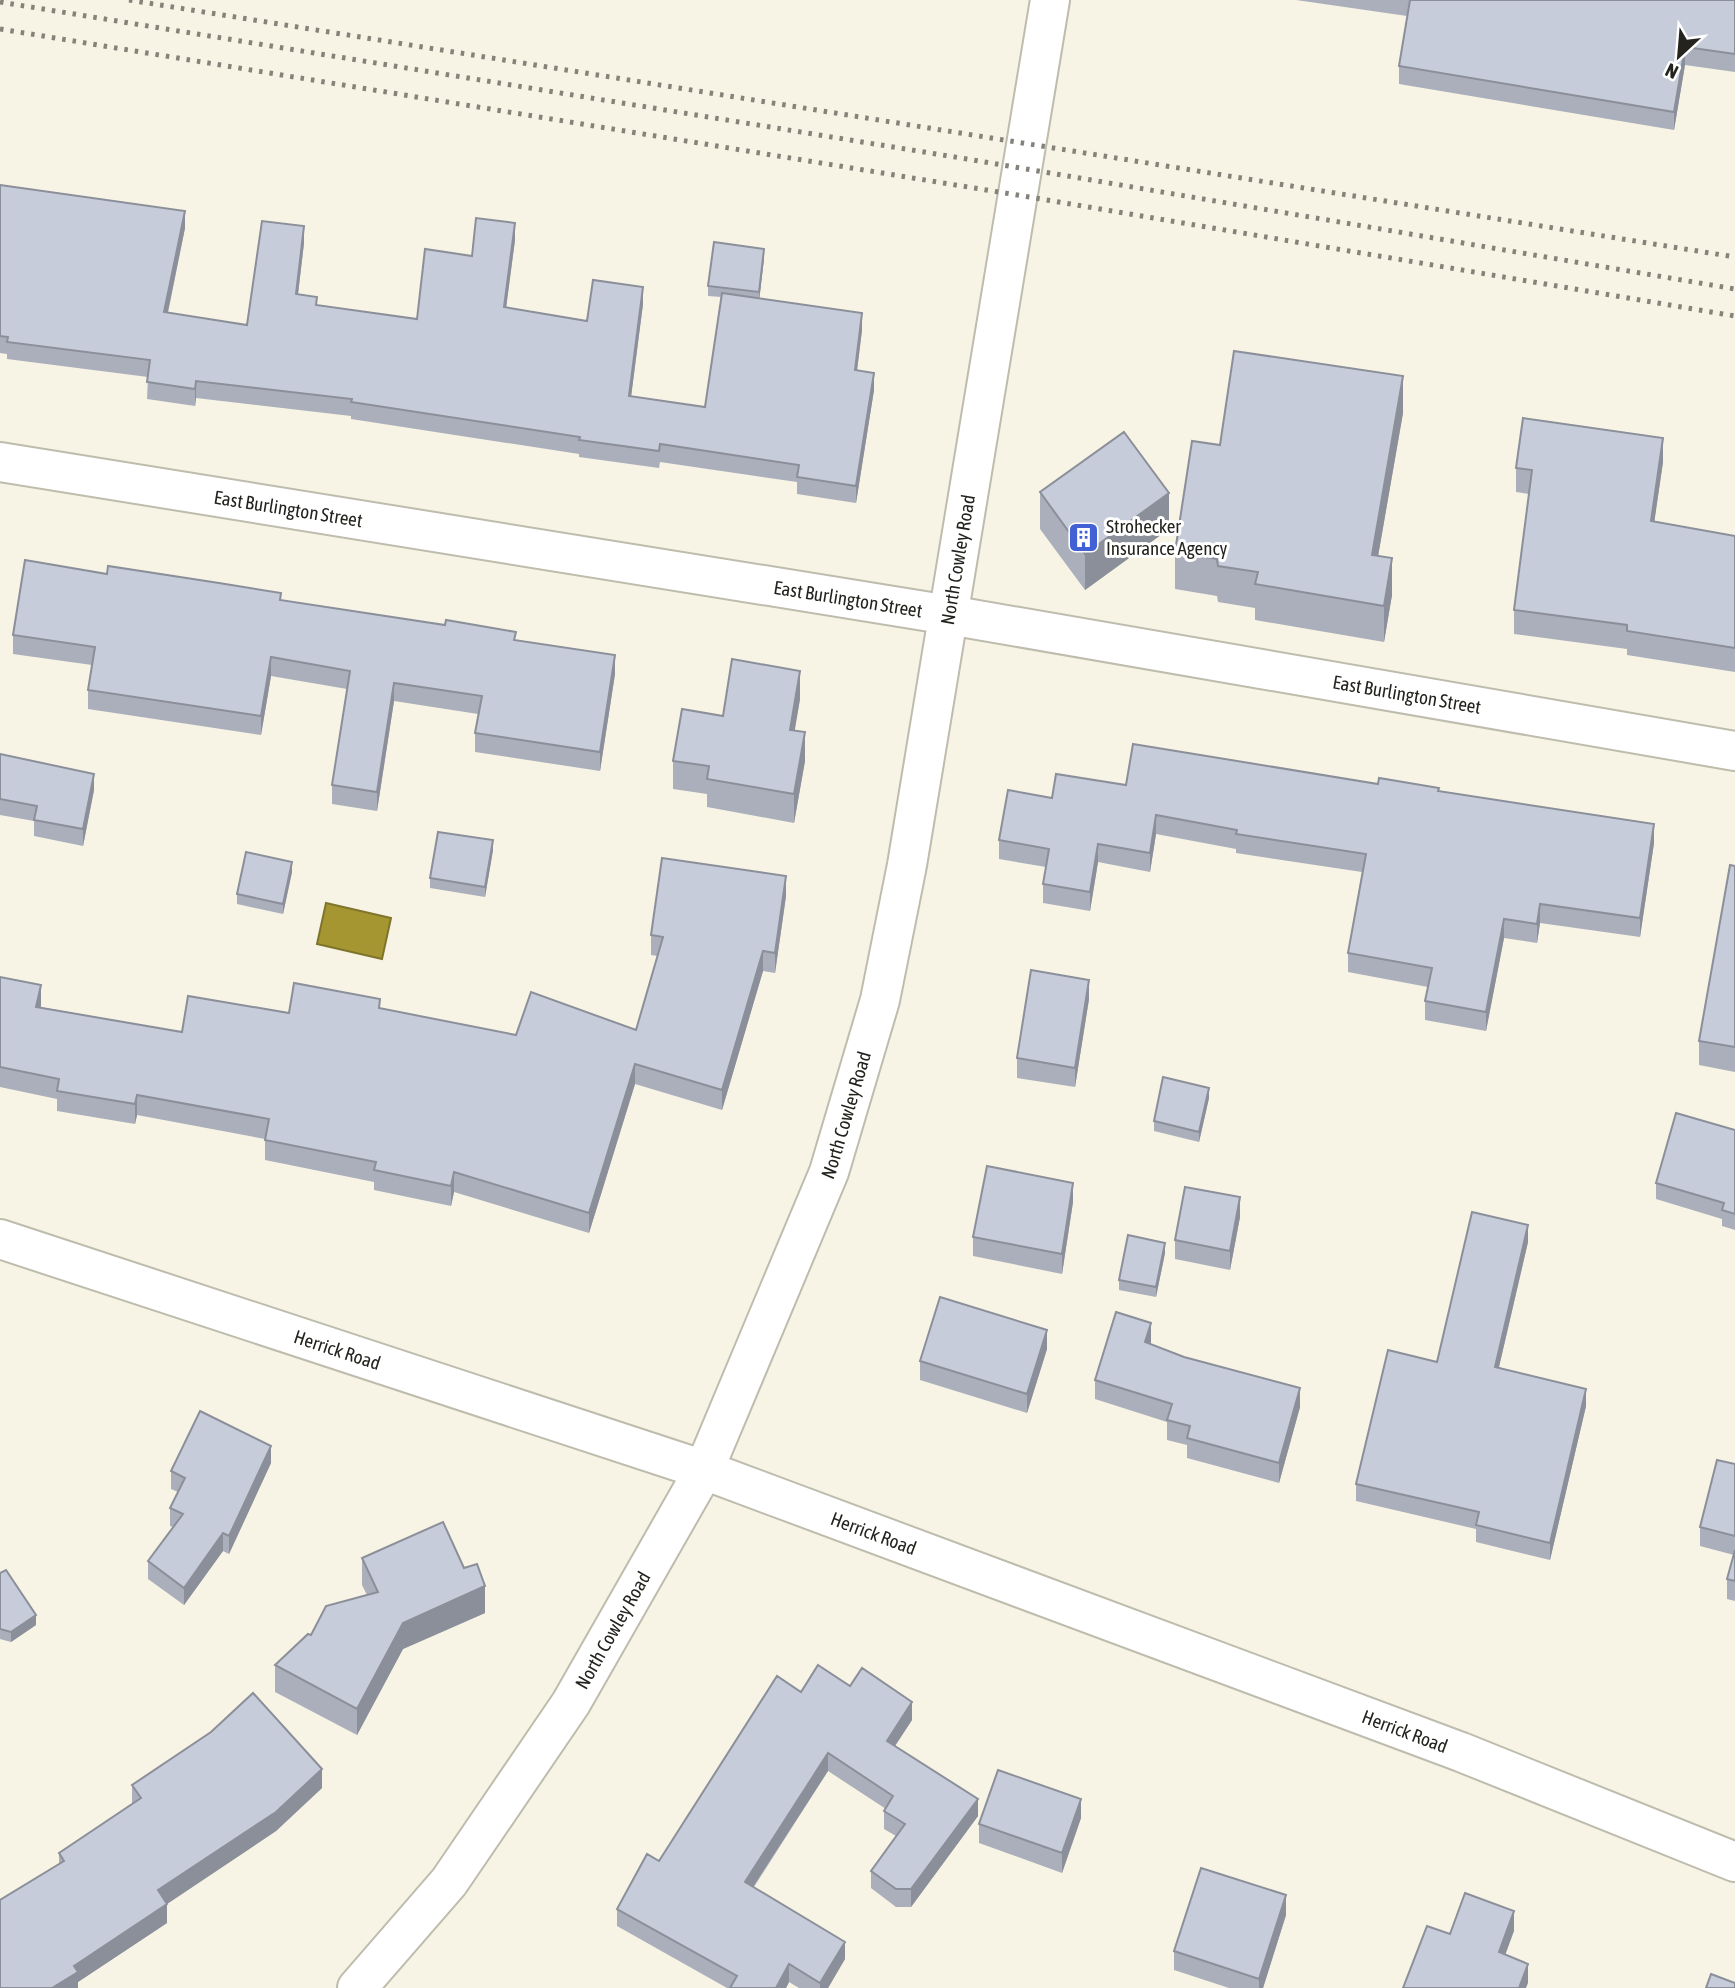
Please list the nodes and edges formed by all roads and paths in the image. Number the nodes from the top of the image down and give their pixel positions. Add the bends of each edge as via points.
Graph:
1 (1049, 0) edge
2 (0, 462) edge
3 (949, 615) junction
4 (1735, 751) edge
5 (0, 1239) edge
6 (704, 1470) junction
7 (1735, 1862) edge
8 (356, 1988) edge

1 - 3 street, North Cowley Road
2 - 3 street, East Burlington Street
3 - 4 street, East Burlington Street
3 - 6 street, North Cowley Road via 907,865 880,1000 856,1086 829,1172
5 - 6 street, Herrick Road
6 - 7 street, Herrick Road via 1461,1752
6 - 8 street, North Cowley Road via 571,1703 449,1882

